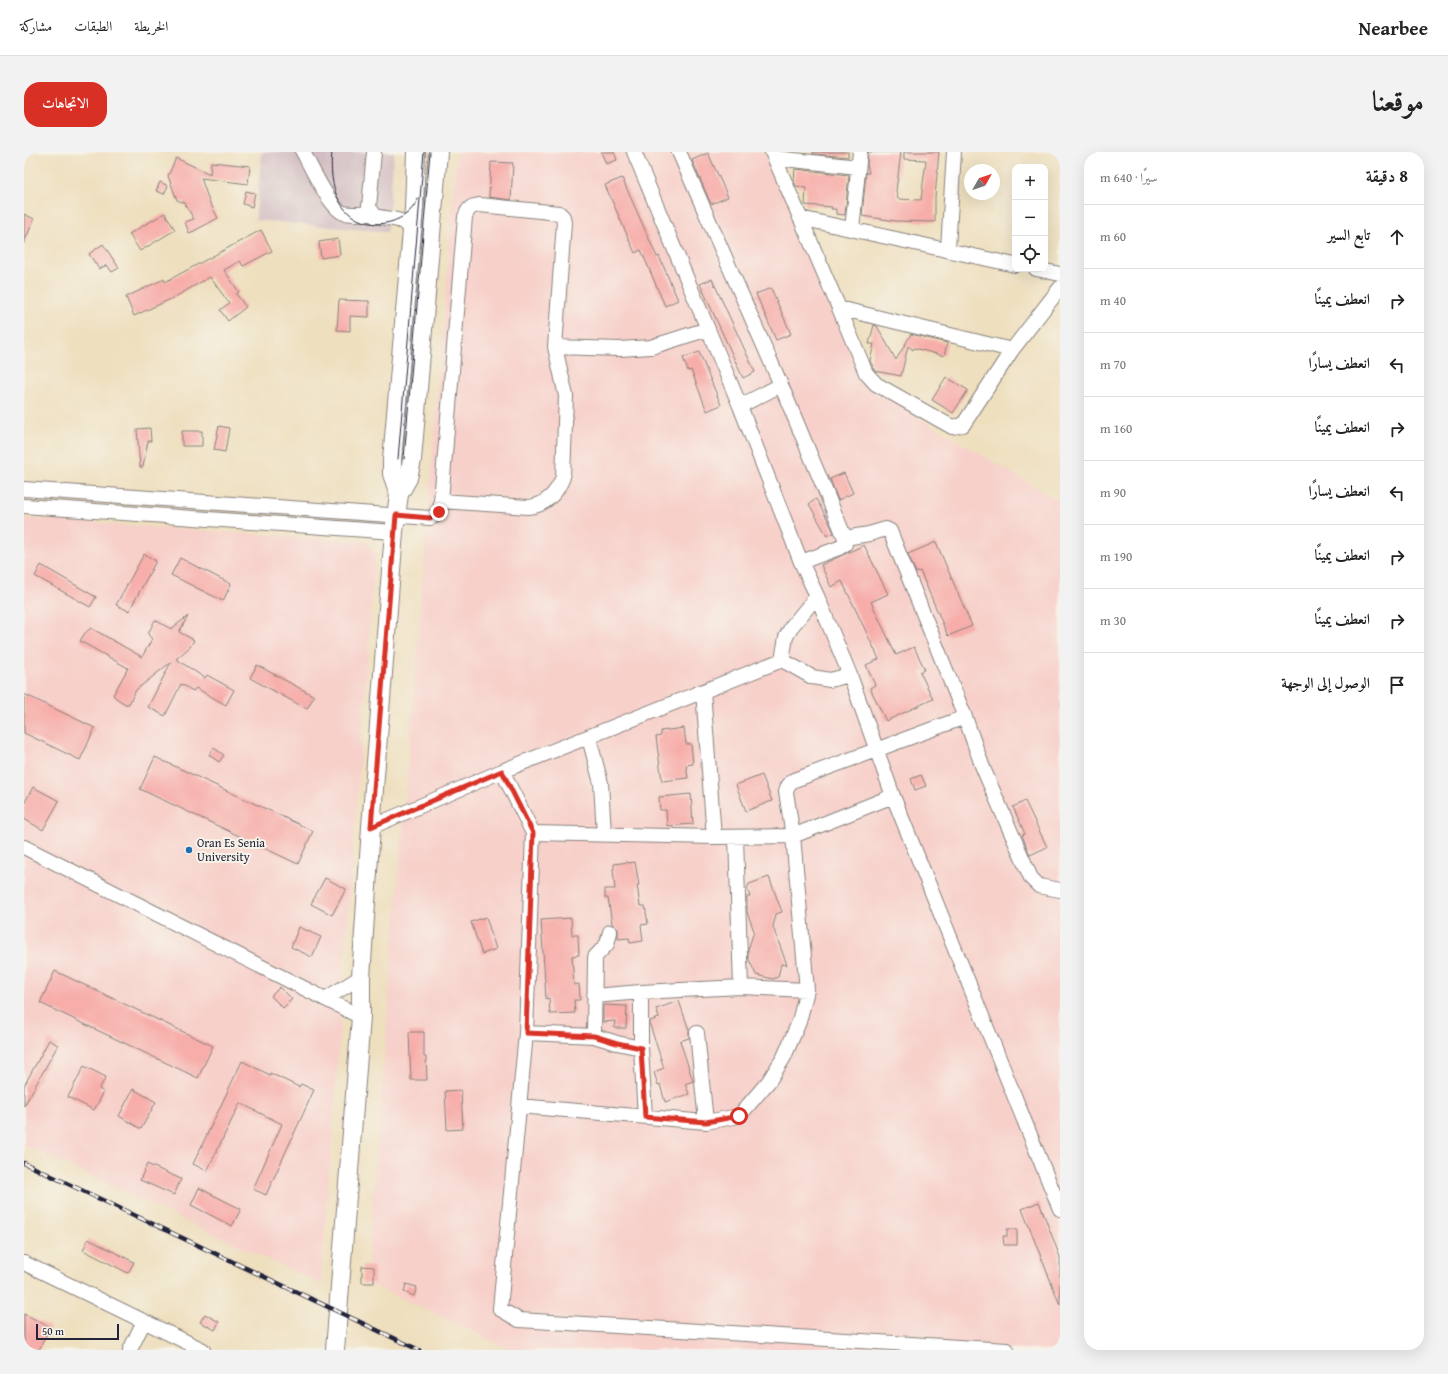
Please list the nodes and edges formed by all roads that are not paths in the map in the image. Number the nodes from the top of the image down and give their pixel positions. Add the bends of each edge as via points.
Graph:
1 (303, 152) edge
2 (374, 152) edge
3 (416, 152) edge
4 (438, 152) edge
5 (634, 152) edge
6 (679, 152) edge
7 (860, 152) edge
8 (954, 152) edge
9 (773, 155) edge
10 (858, 167) junction
11 (414, 196) junction
12 (372, 214) junction
13 (390, 218) junction
14 (800, 218) junction
15 (852, 229) junction
16 (411, 233) junction
17 (948, 249) junction
18 (1012, 264) edge
19 (1048, 272) edge
20 (1060, 274) edge
21 (1060, 288) edge
22 (839, 308) junction
23 (708, 329) junction
24 (555, 347) junction
25 (1012, 350) junction
26 (781, 385) junction
27 (740, 406) junction
28 (24, 489) edge
29 (399, 494) junction
30 (441, 501) junction
31 (24, 506) edge
32 (396, 515) junction
33 (394, 532) junction
34 (845, 538) junction
35 (801, 562) junction
36 (817, 596) junction
37 (782, 660) junction
38 (850, 675) junction
39 (703, 691) junction
40 (965, 717) junction
41 (589, 738) junction
42 (877, 749) junction
43 (502, 771) junction
44 (894, 796) junction
45 (371, 827) junction
46 (533, 833) junction
47 (604, 834) junction
48 (793, 836) junction
49 (714, 837) junction
50 (736, 837) junction
51 (24, 848) edge
52 (1060, 890) edge
53 (610, 932) dead end
54 (361, 977) junction
55 (741, 987) junction
56 (807, 990) junction
57 (641, 992) junction
58 (594, 996) junction
59 (325, 999) junction
60 (360, 1017) junction
61 (526, 1033) junction
62 (697, 1034) dead end
63 (594, 1036) junction
64 (641, 1048) junction
65 (519, 1106) junction
66 (645, 1117) junction
67 (706, 1122) junction
68 (1060, 1209) edge
69 (24, 1263) edge
70 (144, 1321) junction
71 (130, 1350) edge
72 (203, 1350) edge
73 (335, 1350) edge
74 (1007, 1350) edge

1 - 12 street via 337,209 345,213
2 - 12 street via 369,207
3 - 11 main road
4 - 29 main road via 412,460 408,478
5 - 23 street
6 - 26 street
7 - 10 street
8 - 17 street
9 - 10 street
9 - 14 street
10 - 15 street
11 - 13 street via 400,215
11 - 16 main road
12 - 13 street
13 - 16 street via 406,223
14 - 15 street
14 - 22 street
15 - 17 street
16 - 29 main road via 392,460 394,481
17 - 18 street
19 - 20 street
21 - 25 street
22 - 25 street
22 - 25 street via 870,379 952,427 963,425
23 - 24 street via 651,347
23 - 27 street
24 - 30 street via 566,396 562,477 555,492 537,507
24 - 30 street via 563,217 554,212 472,206 464,217
26 - 27 street
26 - 34 street
27 - 35 street
28 - 32 street
29 - 32 main road
30 - 32 street via 439,512 430,518
31 - 33 street
32 - 33 main road
33 - 45 main road
34 - 35 street via 844,544 839,548
34 - 40 street via 886,529 890,532
35 - 36 street
36 - 37 street via 792,626 786,637
36 - 38 street
37 - 38 street via 812,677 830,680
37 - 39 street
38 - 42 street
39 - 41 street
39 - 49 street
40 - 42 street
40 - 52 street via 1031,878 1039,886
41 - 43 street
41 - 47 street via 601,783
42 - 44 street
42 - 48 street via 792,781 786,792
43 - 45 street
43 - 46 street
44 - 48 street
44 - 68 street
45 - 54 main road
46 - 47 street
46 - 61 street
47 - 49 street
48 - 50 street
48 - 56 street
49 - 50 street
50 - 55 street
51 - 59 street
53 - 58 street via 607,944 595,957
54 - 59 street
54 - 60 main road
55 - 56 street
55 - 57 street
56 - 67 street via 799,1022 784,1057 769,1082 739,1116
57 - 58 street
57 - 64 street
58 - 63 street
59 - 60 street
60 - 73 main road
61 - 63 street
61 - 65 street
62 - 67 street
63 - 64 street
64 - 66 street
65 - 66 street
65 - 74 street via 500,1309 519,1320
66 - 67 street
69 - 70 street
70 - 71 street
70 - 72 street

